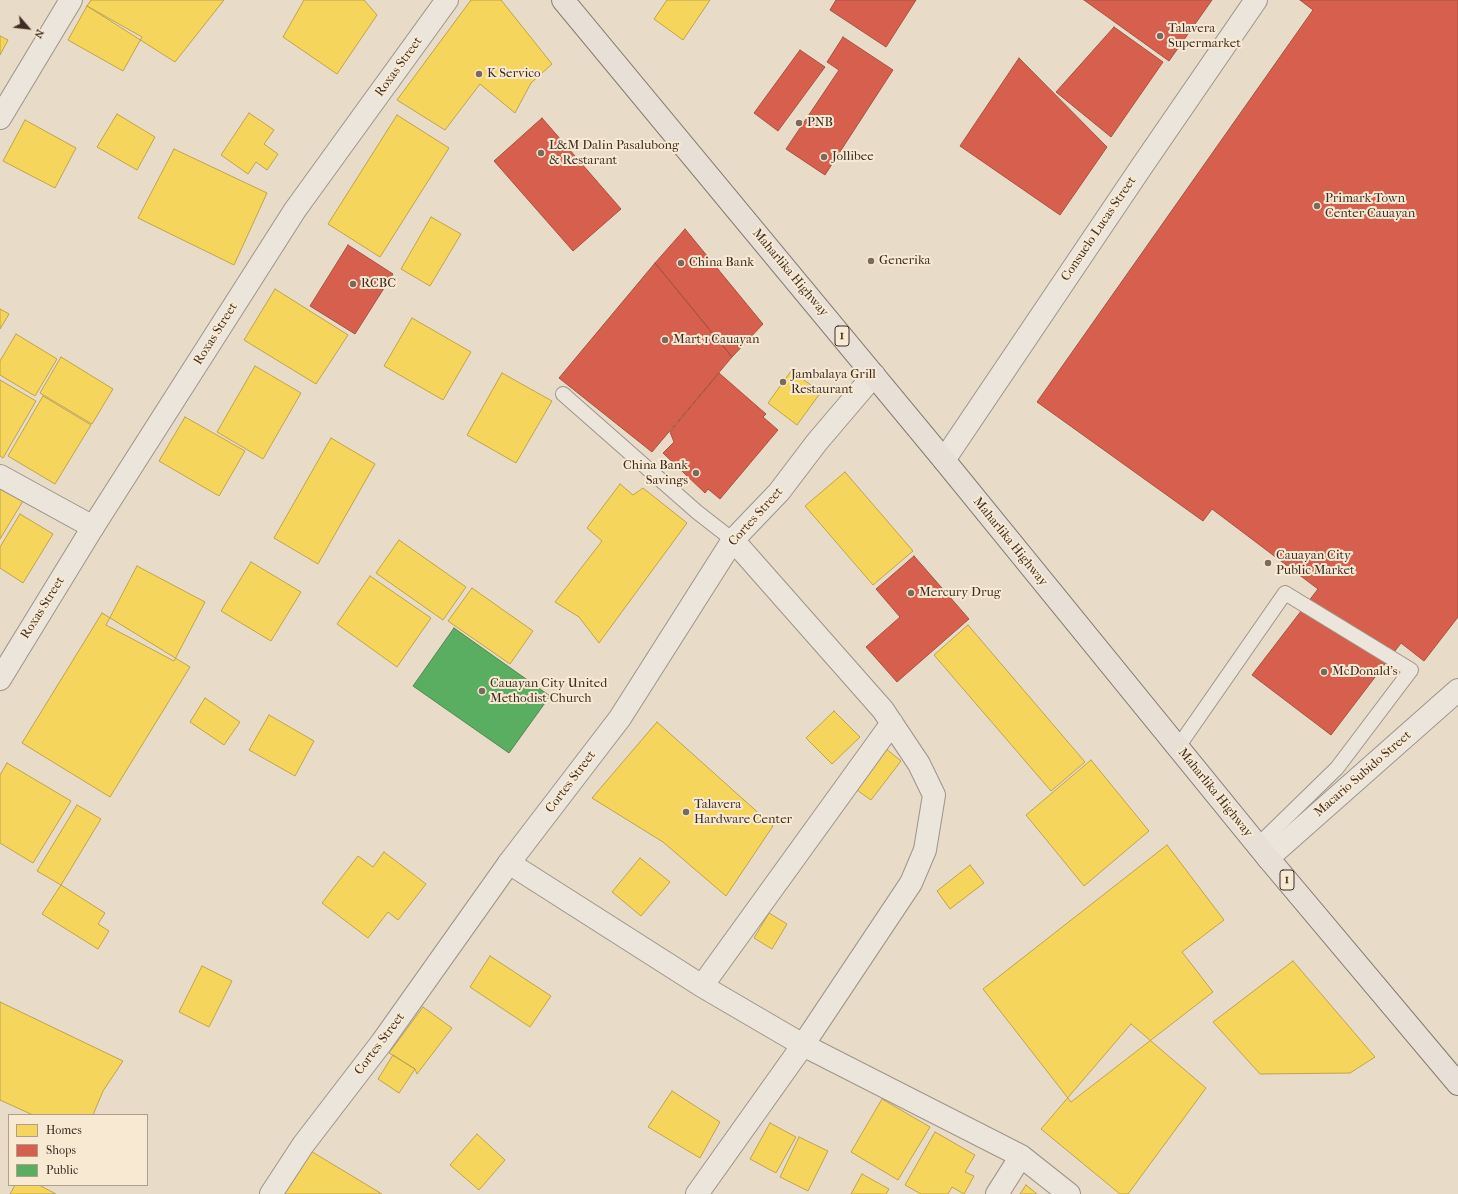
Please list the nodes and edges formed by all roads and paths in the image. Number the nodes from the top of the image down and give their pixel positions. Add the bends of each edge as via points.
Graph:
1 (71, 0) edge
2 (447, 0) edge
3 (563, 0) edge
4 (1256, 0) edge
5 (0, 118) edge
6 (874, 375) junction
7 (563, 394) dead end
8 (944, 460) junction
9 (0, 476) edge
10 (93, 527) junction
11 (733, 540) junction
12 (0, 679) edge
13 (1458, 690) edge
14 (892, 723) junction
15 (1178, 746) junction
16 (1263, 851) junction
17 (509, 863) junction
18 (702, 986) junction
19 (803, 1045) junction
20 (1458, 1083) edge
21 (1021, 1156) junction
22 (271, 1194) edge
23 (697, 1194) edge
24 (997, 1194) edge
25 (1069, 1194) edge

1 - 5 street
2 - 10 street, Roxas Street via 295,210
3 - 6 main road, Maharlika Highway / 1
4 - 8 street, Consuelo Lucas Street
6 - 8 main road, Maharlika Highway / 1
6 - 11 street, Cortes Street via 817,442 779,492
7 - 11 lane via 697,512
8 - 15 main road, Maharlika Highway / 1
9 - 10 street
10 - 12 street, Roxas Street
11 - 14 street
11 - 17 street, Cortes Street via 620,718
13 - 16 street, Macario Subido Street
14 - 18 street
14 - 19 street via 919,764 934,795 925,850 911,883
15 - 16 main road, Maharlika Highway / 1
15 - 16 lane via 1285,593 1410,670 1337,768
16 - 20 main road, Maharlika Highway / 1
17 - 18 street
17 - 22 street, Cortes Street via 382,1042 303,1145
18 - 19 street
19 - 21 street
19 - 23 street
21 - 24 street
21 - 25 street

